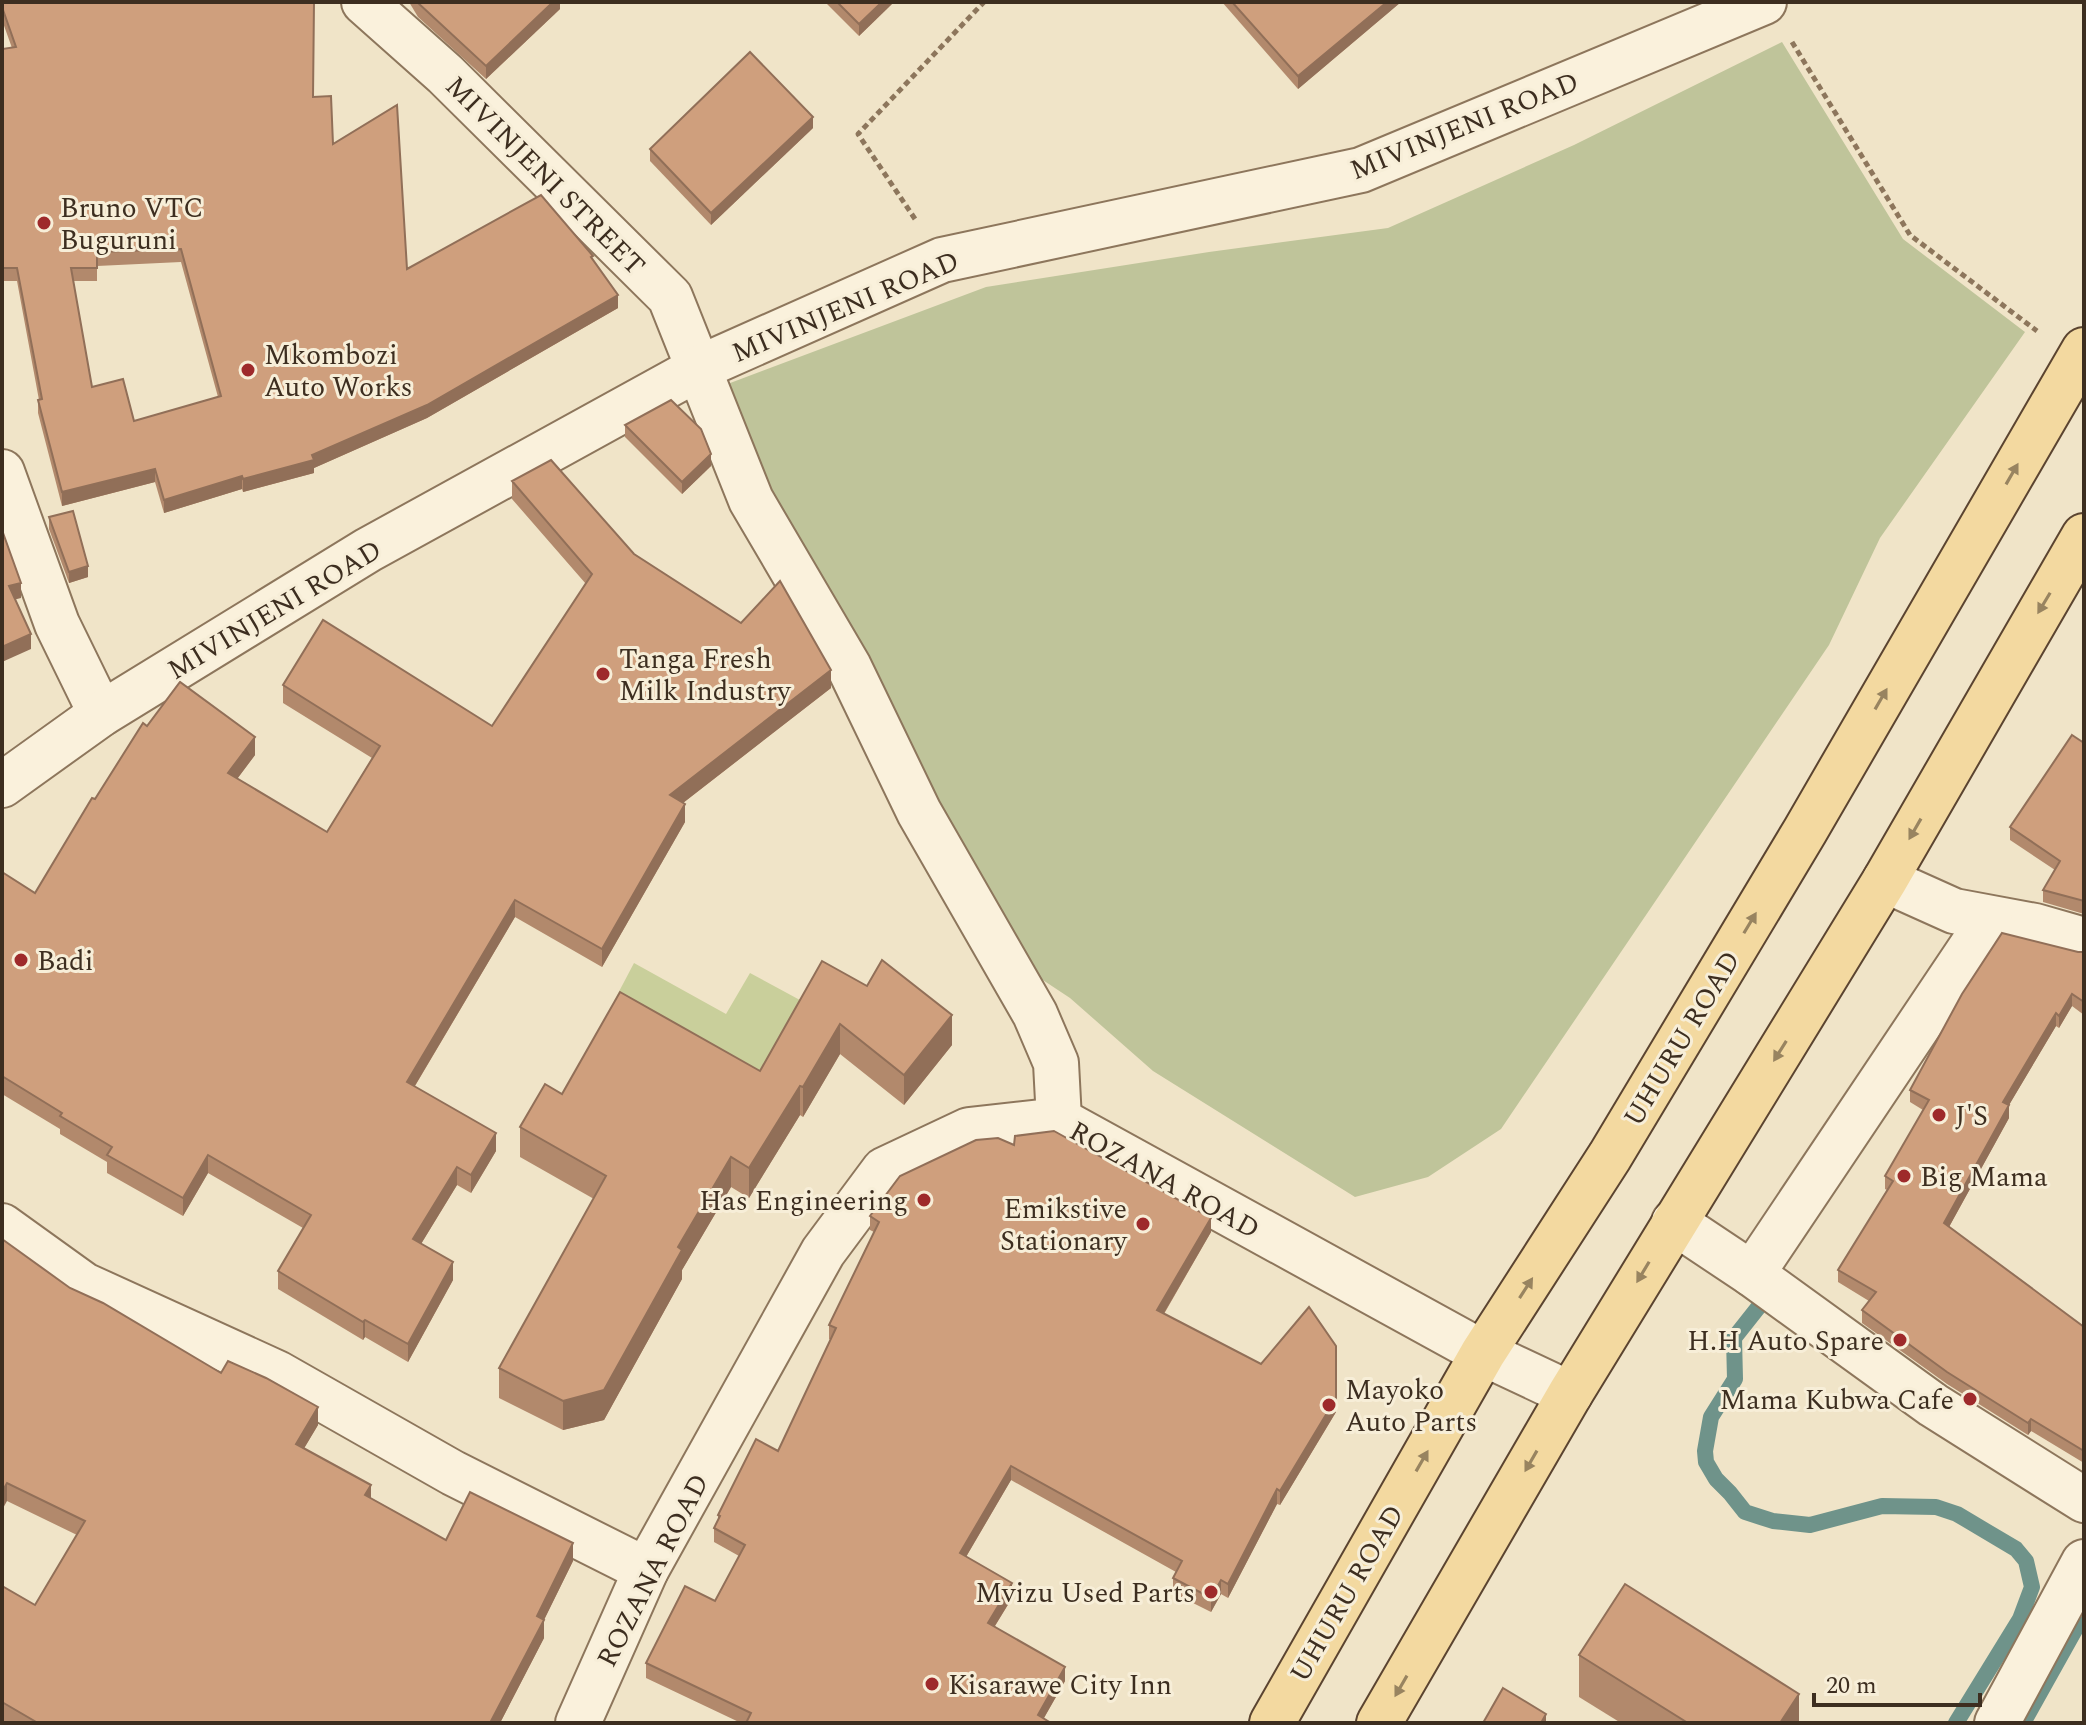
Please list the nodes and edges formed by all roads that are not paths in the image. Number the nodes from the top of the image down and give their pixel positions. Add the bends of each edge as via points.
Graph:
1 (364, 2) edge
2 (1775, 15) edge
3 (2083, 351) edge
4 (699, 368) junction
5 (2, 472) edge
6 (2084, 536) edge
7 (101, 714) junction
8 (2, 785) edge
9 (1885, 880) junction
10 (1990, 919) junction
11 (2084, 940) edge
12 (1059, 1120) junction
13 (1674, 1222) junction
14 (2, 1226) edge
15 (1752, 1274) junction
16 (1483, 1353) junction
17 (1570, 1394) junction
18 (2084, 1500) edge
19 (2084, 1562) edge
20 (646, 1570) junction
21 (578, 1723) edge
22 (1272, 1723) edge
23 (1379, 1723) edge
24 (1997, 1723) edge

1 - 4 street, MIVINJENI STREET via 445,74 670,297
2 - 4 street, MIVINJENI ROAD via 1361,170 942,260
16 -> 3 main road, UHURU ROAD via 1627,1129
4 - 7 street, MIVINJENI ROAD via 368,550
4 - 12 street, MIVINJENI STREET via 751,500 849,667 919,812 1035,1014 1056,1063
5 - 7 street via 57,624
6 -> 9 main road
7 - 8 street, MIVINJENI ROAD
9 - 10 street via 1954,911
9 -> 13 main road
10 - 11 street
10 - 15 street
12 - 16 street, ROZANA ROAD
12 - 20 street, ROZANA ROAD via 969,1130 884,1170 823,1252
13 - 15 street
13 -> 17 main road
14 - 20 street via 84,1285 277,1373 453,1473
15 - 18 street via 1933,1405
16 - 17 street, ROZANA ROAD
22 -> 16 main road, UHURU ROAD
17 -> 23 main road
19 - 24 street
20 - 21 street, ROZANA ROAD

